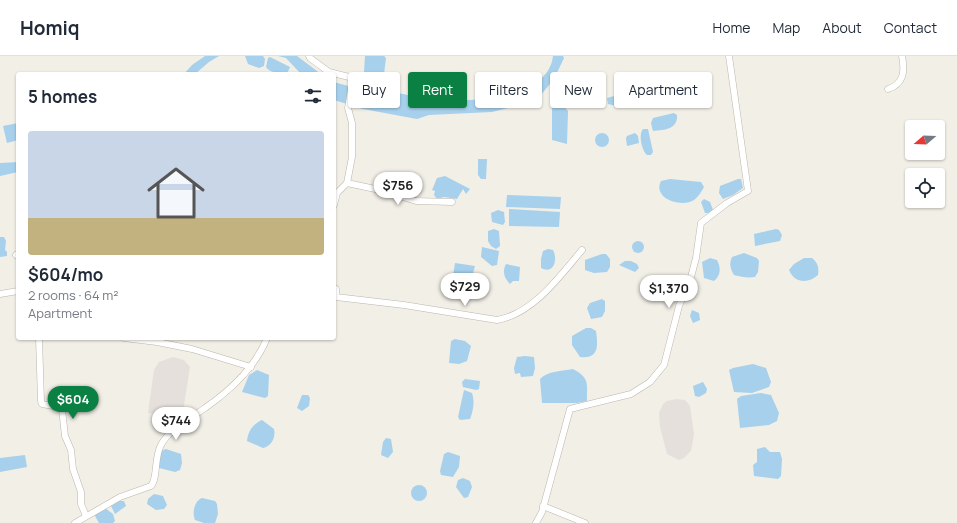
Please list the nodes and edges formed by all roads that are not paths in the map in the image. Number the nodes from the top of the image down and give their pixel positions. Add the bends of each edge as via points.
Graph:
1 (729, 56) edge
2 (902, 56) edge
3 (308, 57) edge
4 (330, 72) edge
5 (336, 74) edge
6 (888, 89) dead end
7 (347, 183) junction
8 (336, 197) edge
9 (452, 202) dead end
10 (582, 250) dead end
11 (16, 291) edge
12 (0, 294) edge
13 (336, 297) edge
14 (39, 340) edge
15 (141, 340) edge
16 (266, 340) edge
17 (251, 366) junction
18 (543, 506) junction
19 (86, 516) junction
20 (75, 523) edge
21 (536, 523) edge
22 (585, 523) edge

1 - 18 street via 748,191 701,223 696,258 679,306 664,365 650,382 631,394 570,409
2 - 6 street via 903,76 900,82
3 - 4 street
5 - 7 street via 352,78 348,108 352,123 352,157
7 - 8 street
7 - 9 street via 416,201
10 - 13 street via 542,294 511,317 469,316
11 - 12 street
14 - 19 street via 41,401 42,404 62,409 65,436 71,450 73,469
15 - 17 street via 192,349
16 - 17 street
17 - 19 street via 224,394 178,426 161,444 155,460 151,486 120,497
18 - 21 street
18 - 22 street
19 - 20 street

